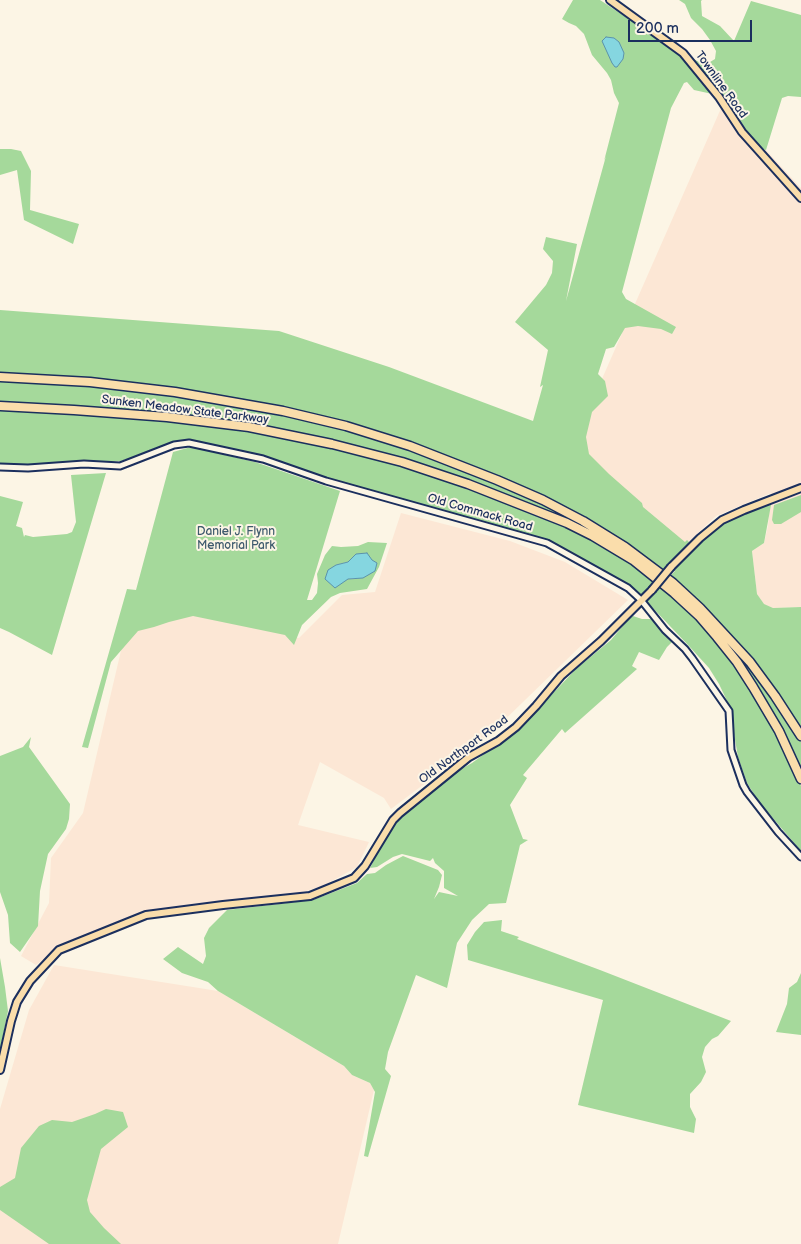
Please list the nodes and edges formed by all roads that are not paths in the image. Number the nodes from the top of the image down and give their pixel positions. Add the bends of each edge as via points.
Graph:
1 (610, 0) edge
2 (801, 198) edge
3 (0, 377) edge
4 (0, 406) edge
5 (0, 467) edge
6 (801, 488) edge
7 (641, 600) junction
8 (801, 736) edge
9 (801, 779) edge
10 (801, 857) edge
11 (0, 1070) edge

1 - 2 main road, Townline Road via 683,53 719,97 742,132
3 - 8 highway, Sunken Meadow State Parkway via 90,382 176,392 283,411 410,446 544,500 625,547 700,608 750,662
4 - 9 highway, Sunken Meadow State Parkway via 168,417 249,427 332,444 468,484 567,523 633,560 699,616 753,687
5 - 7 street, Old Commack Road via 120,466 174,445 189,443 217,448 263,458 326,481 547,543 628,588
6 - 7 main road, Old Northport Road, bridge via 722,520 700,538
7 - 10 street, Old Commack Road via 685,649 728,711 731,750 743,785
7 - 11 main road, Old Northport Road via 561,676 516,727 469,757 400,813 354,878 310,896 146,915 59,950 30,981 17,1002

